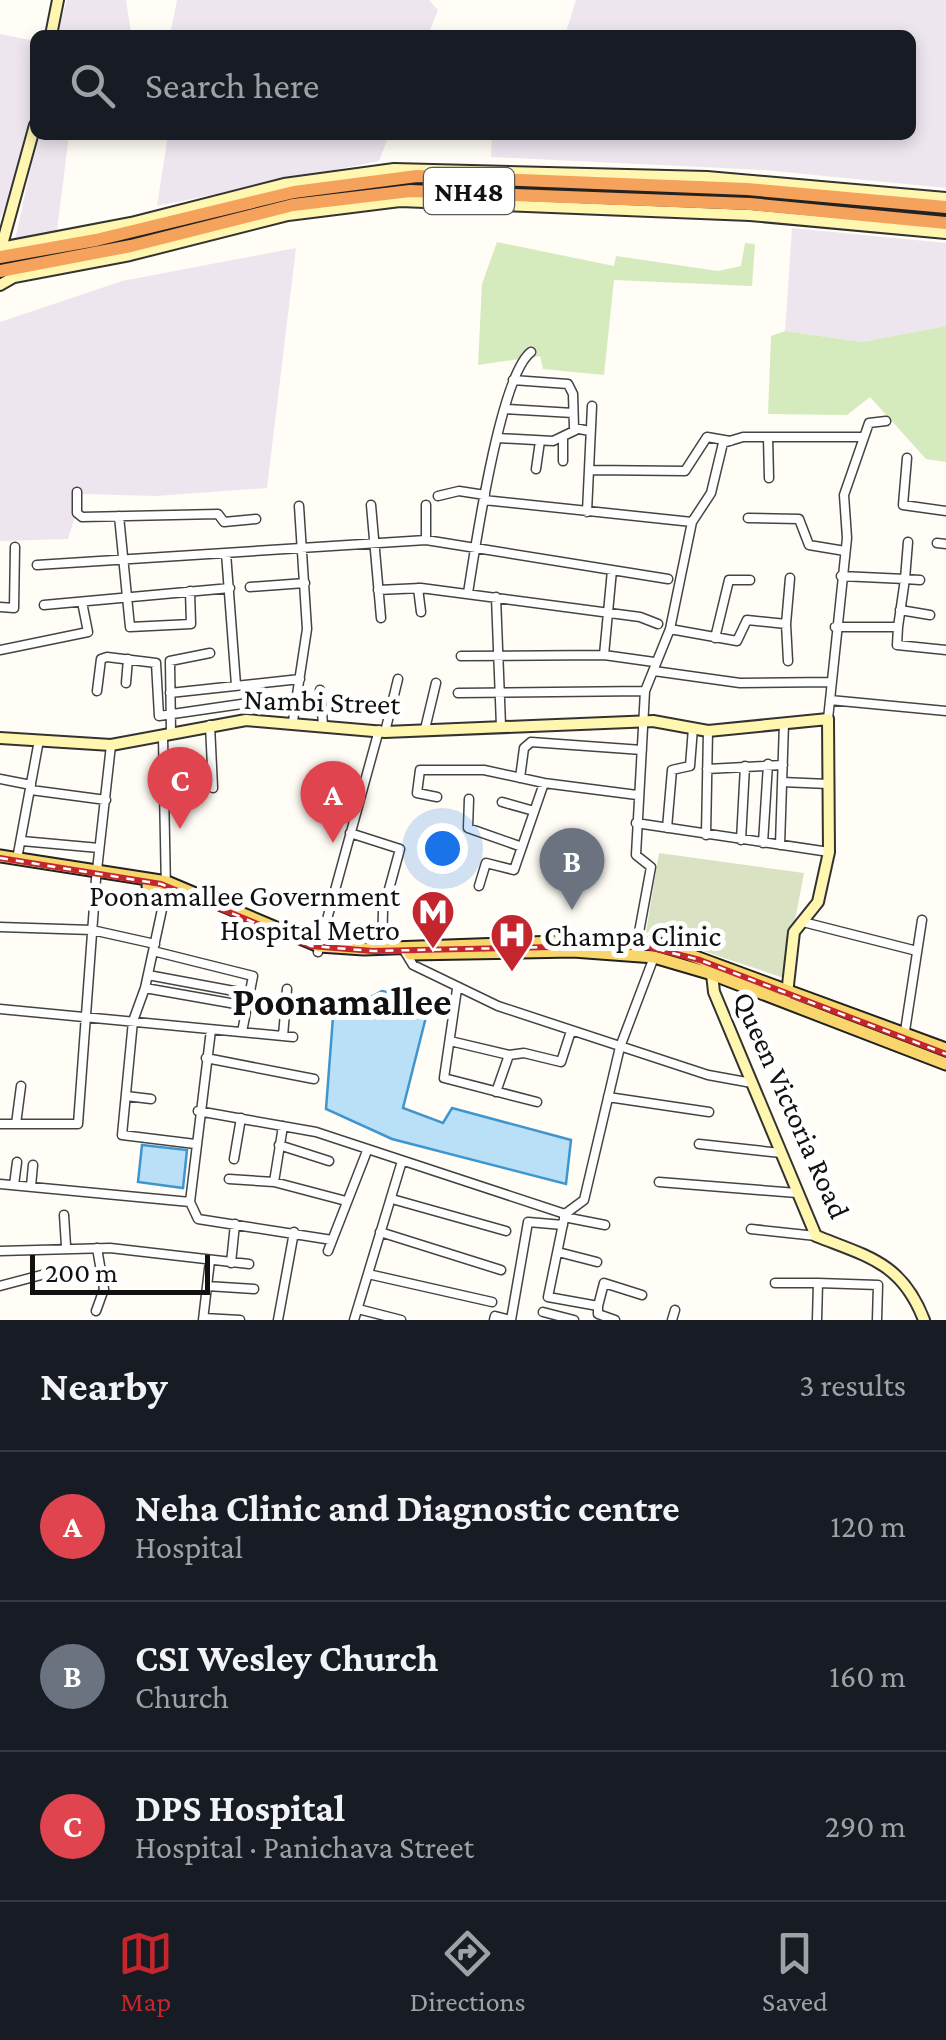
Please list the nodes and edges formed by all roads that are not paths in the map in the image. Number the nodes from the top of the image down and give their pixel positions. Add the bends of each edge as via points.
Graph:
1 (58, 0) edge
2 (53, 30) edge
3 (31, 140) edge
4 (668, 176) junction
5 (724, 188) junction
6 (946, 198) edge
7 (809, 208) junction
8 (946, 208) edge
9 (946, 223) edge
10 (860, 224) junction
11 (946, 233) edge
12 (1, 247) edge
13 (0, 271) edge
14 (0, 285) edge
15 (531, 352) dead end
16 (513, 380) junction
17 (592, 406) dead end
18 (506, 409) junction
19 (573, 413) junction
20 (886, 421) dead end
21 (576, 430) junction
22 (590, 431) junction
23 (863, 436) junction
24 (768, 437) junction
25 (498, 438) junction
26 (563, 438) junction
27 (540, 441) junction
28 (730, 441) junction
29 (907, 458) dead end
30 (563, 461) dead end
31 (536, 469) dead end
32 (591, 470) junction
33 (769, 478) dead end
34 (77, 492) dead end
35 (438, 496) dead end
36 (484, 498) junction
37 (426, 504) dead end
38 (371, 505) dead end
39 (299, 506) dead end
40 (946, 511) edge
41 (587, 512) junction
42 (119, 516) junction
43 (748, 518) dead end
44 (256, 519) dead end
45 (692, 522) junction
46 (426, 540) junction
47 (908, 542) dead end
48 (372, 544) junction
49 (475, 546) junction
50 (15, 547) dead end
51 (303, 548) junction
52 (845, 551) junction
53 (226, 553) junction
54 (124, 558) junction
55 (36, 565) dead end
56 (612, 570) junction
57 (841, 576) junction
58 (790, 578) dead end
59 (668, 579) dead end
60 (905, 579) junction
61 (750, 580) dead end
62 (920, 580) dead end
63 (305, 583) junction
64 (250, 587) dead end
65 (230, 588) junction
66 (418, 588) junction
67 (378, 590) junction
68 (190, 591) junction
69 (468, 594) junction
70 (496, 597) junction
71 (125, 598) junction
72 (82, 602) junction
73 (44, 604) dead end
74 (0, 608) edge
75 (900, 610) junction
76 (420, 612) dead end
77 (607, 612) junction
78 (930, 615) dead end
79 (381, 618) dead end
80 (658, 624) dead end
81 (786, 624) junction
82 (835, 627) junction
83 (898, 627) junction
84 (670, 629) junction
85 (715, 638) junction
86 (0, 650) edge
87 (946, 650) edge
88 (210, 653) dead end
89 (500, 655) junction
90 (604, 655) junction
91 (461, 656) dead end
92 (128, 659) junction
93 (788, 661) dead end
94 (654, 666) junction
95 (300, 678) junction
96 (398, 678) dead end
97 (126, 682) dead end
98 (831, 682) junction
99 (436, 683) dead end
100 (236, 685) junction
101 (320, 690) dead end
102 (97, 691) dead end
103 (645, 691) junction
104 (170, 693) junction
105 (458, 693) dead end
106 (500, 694) junction
107 (269, 700) dead end
108 (830, 700) junction
109 (946, 711) edge
110 (170, 715) junction
111 (828, 719) junction
112 (293, 721) junction
113 (644, 722) junction
114 (784, 723) junction
115 (322, 724) junction
116 (210, 725) junction
117 (501, 726) junction
118 (693, 728) junction
119 (425, 730) junction
120 (708, 730) junction
121 (382, 731) junction
122 (167, 736) junction
123 (0, 738) edge
124 (39, 740) junction
125 (112, 745) junction
126 (642, 750) junction
127 (768, 764) junction
128 (783, 765) junction
129 (745, 766) junction
130 (707, 769) junction
131 (0, 778) edge
132 (520, 778) junction
133 (782, 782) junction
134 (544, 784) junction
135 (828, 784) junction
136 (31, 788) junction
137 (212, 788) dead end
138 (636, 795) junction
139 (437, 797) dead end
140 (469, 799) dead end
141 (106, 800) junction
142 (502, 802) dead end
143 (534, 811) junction
144 (636, 823) junction
145 (667, 828) junction
146 (350, 833) junction
147 (706, 835) junction
148 (740, 840) junction
149 (22, 841) junction
150 (763, 843) junction
151 (780, 845) junction
152 (522, 847) junction
153 (98, 848) junction
154 (829, 852) junction
155 (0, 856) edge
156 (17, 859) junction
157 (0, 864) edge
158 (96, 876) junction
159 (166, 886) junction
160 (479, 886) dead end
161 (922, 920) dead end
162 (803, 922) junction
163 (0, 927) edge
164 (92, 930) junction
165 (637, 947) junction
166 (154, 948) junction
167 (382, 948) junction
168 (319, 949) junction
169 (404, 950) junction
170 (917, 951) junction
171 (654, 956) junction
172 (148, 974) junction
173 (712, 974) junction
174 (145, 988) junction
175 (787, 988) junction
176 (457, 989) junction
177 (287, 990) dead end
178 (250, 994) junction
179 (786, 1004) junction
180 (248, 1006) junction
181 (0, 1009) edge
182 (86, 1016) junction
183 (132, 1022) junction
184 (211, 1030) junction
185 (571, 1031) junction
186 (242, 1032) junction
187 (905, 1032) junction
188 (450, 1041) junction
189 (620, 1047) junction
190 (946, 1049) edge
191 (509, 1055) junction
192 (206, 1058) junction
193 (946, 1064) edge
194 (314, 1079) dead end
195 (752, 1082) junction
196 (21, 1086) dead end
197 (496, 1092) junction
198 (126, 1096) junction
199 (608, 1097) junction
200 (150, 1099) dead end
201 (537, 1102) dead end
202 (198, 1111) junction
203 (709, 1112) dead end
204 (241, 1118) junction
205 (0, 1124) edge
206 (16, 1124) junction
207 (282, 1126) junction
208 (195, 1144) junction
209 (699, 1144) dead end
210 (279, 1145) junction
211 (367, 1152) junction
212 (781, 1153) junction
213 (234, 1159) dead end
214 (330, 1161) dead end
215 (402, 1161) junction
216 (17, 1162) dead end
217 (33, 1165) dead end
218 (228, 1179) dead end
219 (274, 1182) junction
220 (660, 1182) dead end
221 (0, 1184) edge
222 (14, 1185) junction
223 (31, 1186) junction
224 (798, 1193) junction
225 (392, 1199) junction
226 (190, 1202) junction
227 (346, 1202) junction
228 (64, 1215) dead end
229 (564, 1219) junction
230 (235, 1224) junction
231 (605, 1225) dead end
232 (750, 1229) dead end
233 (506, 1231) dead end
234 (294, 1232) junction
235 (380, 1232) junction
236 (816, 1236) junction
237 (332, 1240) junction
238 (66, 1246) junction
239 (97, 1248) junction
240 (0, 1251) edge
241 (328, 1251) dead end
242 (558, 1252) junction
243 (210, 1261) junction
244 (597, 1262) dead end
245 (231, 1263) junction
246 (249, 1264) dead end
247 (500, 1270) dead end
248 (49, 1273) dead end
249 (368, 1274) junction
250 (775, 1283) dead end
251 (818, 1283) junction
252 (0, 1286) edge
253 (207, 1286) junction
254 (254, 1290) dead end
255 (642, 1295) dead end
256 (548, 1297) junction
257 (492, 1302) dead end
258 (598, 1306) junction
259 (358, 1309) junction
260 (675, 1310) dead end
261 (96, 1311) dead end
262 (542, 1316) edge
263 (203, 1319) edge
264 (240, 1320) edge
265 (278, 1320) edge
266 (354, 1320) edge
267 (401, 1320) edge
268 (494, 1320) edge
269 (510, 1320) edge
270 (574, 1320) edge
271 (615, 1320) edge
272 (672, 1320) edge
273 (817, 1320) edge
274 (877, 1320) edge
275 (924, 1320) edge

1 - 2 street
3 - 12 street
4 - 5 highway
4 - 6 street
4 - 12 street via 478,168 365,172
5 - 8 highway, NH48
5 - 12 highway, NH48 via 393,178 294,192 96,240
7 - 9 highway, NH48
7 - 10 highway
7 - 13 highway, NH48 via 468,191 376,194
10 - 11 street
10 - 14 street via 456,200 385,202 288,216
15 - 16 street
16 - 18 street
16 - 19 street via 568,384
17 - 22 street
18 - 19 street
18 - 25 street
19 - 21 street
20 - 23 street via 872,420
21 - 22 street
21 - 26 street
22 - 32 street
23 - 24 street
23 - 52 street via 844,496
24 - 28 street
24 - 33 street
25 - 27 street
25 - 36 street
26 - 27 street
26 - 30 street
27 - 31 street
28 - 32 street via 707,436 685,471
28 - 45 street via 723,444 712,493
29 - 40 street via 902,505
32 - 41 street
34 - 42 street via 79,516
35 - 36 street via 458,491
36 - 41 street
36 - 49 street
37 - 46 street
38 - 48 street
39 - 51 street
41 - 45 street
42 - 44 street
42 - 54 street
43 - 52 street via 801,520 809,545
45 - 84 street
46 - 48 street
46 - 49 street
47 - 60 street
48 - 51 street
48 - 67 street
49 - 56 street
49 - 69 street
50 - 74 street via 14,608
51 - 53 street
51 - 63 street
52 - 57 street
53 - 54 street
53 - 65 street
54 - 55 street
54 - 71 street
56 - 59 street
56 - 77 street
57 - 60 street
57 - 82 street
58 - 81 street
60 - 62 street
60 - 75 street
61 - 85 street via 729,580
63 - 64 street
63 - 95 street
65 - 68 street
65 - 100 street
66 - 67 street
66 - 69 street
66 - 76 street
67 - 79 street
68 - 71 street
68 - 71 street via 187,625 130,627
69 - 70 street
70 - 77 street
70 - 89 street
71 - 72 street
72 - 73 street
72 - 86 street via 88,632
75 - 78 street
75 - 83 street
77 - 80 street
77 - 90 street
81 - 85 street via 747,620 739,640
81 - 93 street
82 - 83 street
82 - 98 street
83 - 87 street via 897,645
84 - 85 street
84 - 94 street
88 - 104 street via 170,661
89 - 90 street
89 - 91 street
89 - 106 street
90 - 94 street
92 - 97 street
92 - 102 street via 100,659
92 - 110 street via 156,663 158,714
94 - 98 street via 740,683
94 - 103 street
95 - 100 street
95 - 112 street
96 - 121 street
98 - 108 street
99 - 119 street
100 - 104 street
101 - 115 street
103 - 106 street
103 - 113 street
104 - 110 street
105 - 106 street
106 - 117 street
107 - 110 street
108 - 109 street
108 - 111 street
110 - 122 street
111 - 114 street, Nambi Street
111 - 135 street
112 - 115 street, Nambi Street
112 - 116 street, Nambi Street
113 - 117 street, Nambi Street
113 - 118 street, Nambi Street
113 - 126 street
114 - 120 street, Nambi Street
114 - 128 street
115 - 121 street, Nambi Street
116 - 122 street, Nambi Street
116 - 137 street
117 - 119 street, Nambi Street
118 - 120 street, Nambi Street
118 - 145 street via 688,768 672,770
119 - 121 street, Nambi Street
120 - 130 street
121 - 146 street
122 - 125 street, Nambi Street
122 - 159 street
123 - 124 street, Nambi Street
124 - 125 street, Nambi Street
124 - 136 street
125 - 141 street
126 - 132 street via 531,742
126 - 138 street
127 - 128 street
127 - 129 street
127 - 150 street
128 - 133 street
129 - 130 street
129 - 148 street
130 - 147 street
131 - 136 street
132 - 134 street
132 - 139 street via 484,770 420,770 417,792
133 - 135 street
133 - 151 street
134 - 138 street
134 - 143 street
135 - 154 street
136 - 141 street
136 - 149 street
138 - 144 street
140 - 152 street via 468,828
141 - 153 street
142 - 143 street
143 - 152 street
144 - 145 street
144 - 165 street via 636,855 651,868
145 - 147 street
146 - 167 street via 400,849 383,911
146 - 168 street
147 - 148 street
148 - 150 street
149 - 153 street
149 - 156 street
150 - 151 street
151 - 154 street
152 - 160 street via 514,870 486,863
153 - 158 street
154 - 162 street via 818,902
155 - 156 main road
156 - 158 main road
157 - 158 main road
158 - 159 main road
158 - 164 street
159 - 166 street
159 - 168 main road
161 - 170 street
162 - 170 street
162 - 175 street via 794,932
163 - 164 street
164 - 166 street
164 - 182 street
165 - 169 main road
165 - 171 main road
165 - 175 main road via 701,956
166 - 172 street
166 - 178 street via 253,976
167 - 168 main road
167 - 169 main road
168 - 169 main road
169 - 176 street via 413,965
170 - 187 street
171 - 173 main road
171 - 189 street
172 - 174 street
172 - 178 street
173 - 179 main road
173 - 195 street, Queen Victoria Road
174 - 180 street
174 - 183 street
175 - 179 street
175 - 187 main road
176 - 185 street
176 - 188 street
177 - 186 street via 288,1036
178 - 180 street
179 - 193 main road
180 - 186 street
181 - 182 street
182 - 183 street
182 - 206 street via 78,1124
183 - 184 street
183 - 198 street
184 - 186 street
184 - 192 street
185 - 189 street
185 - 191 street via 560,1062
187 - 190 main road
188 - 191 street
188 - 197 street via 444,1078
189 - 195 street
189 - 199 street
191 - 197 street
192 - 194 street
192 - 202 street
195 - 212 street, Queen Victoria Road
196 - 206 street
197 - 201 street
198 - 200 street
198 - 208 street via 122,1135
199 - 203 street
199 - 229 street via 584,1200
202 - 204 street
202 - 208 street
204 - 207 street
204 - 213 street
205 - 206 street
207 - 210 street
207 - 211 street
208 - 226 street
209 - 212 street
210 - 214 street
210 - 219 street
211 - 215 street
211 - 227 street
212 - 224 street, Queen Victoria Road
215 - 225 street
215 - 229 street
216 - 222 street
217 - 223 street
218 - 219 street
219 - 227 street
220 - 224 street
221 - 222 street
222 - 223 street
223 - 226 street
224 - 236 street, Queen Victoria Road
225 - 233 street
225 - 235 street
226 - 230 street via 198,1219
227 - 237 street
228 - 238 street
229 - 231 street
229 - 242 street
229 - 269 street via 528,1222
230 - 234 street
230 - 245 street
232 - 236 street
234 - 237 street
234 - 265 street
235 - 247 street
235 - 249 street
236 - 275 street, Queen Victoria Road via 882,1261 912,1289
237 - 241 street
238 - 239 street
238 - 240 street
239 - 243 street
239 - 261 street via 104,1288
242 - 244 street
242 - 256 street
243 - 245 street
243 - 253 street
245 - 246 street
248 - 252 street
249 - 257 street
249 - 259 street
250 - 251 street
251 - 273 street
251 - 274 street via 878,1285
253 - 254 street
253 - 263 street
255 - 258 street via 604,1283
256 - 258 street
256 - 262 street
258 - 271 street via 598,1314
259 - 266 street
259 - 267 street
260 - 272 street
262 - 270 street
263 - 264 street
268 - 269 street

